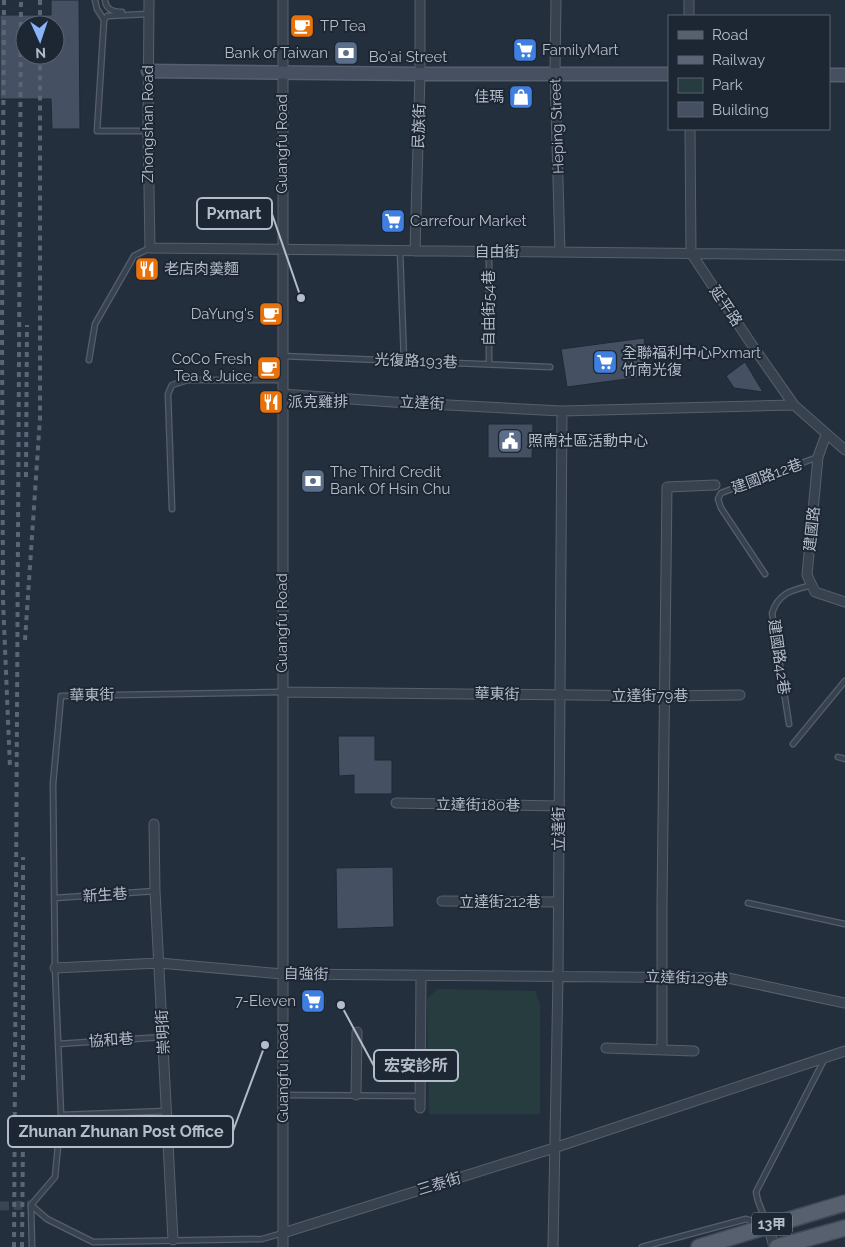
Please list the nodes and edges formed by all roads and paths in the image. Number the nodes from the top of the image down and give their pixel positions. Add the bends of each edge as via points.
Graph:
1 (95, 0) edge
2 (105, 0) edge
3 (148, 0) edge
4 (283, 0) edge
5 (420, 0) edge
6 (556, 0) edge
7 (689, 0) edge
8 (148, 12) junction
9 (689, 15) edge
10 (104, 20) junction
11 (148, 70) junction
12 (283, 72) junction
13 (555, 73) junction
14 (420, 74) junction
15 (668, 74) edge
16 (830, 74) edge
17 (845, 75) edge
18 (690, 130) edge
19 (148, 131) junction
20 (150, 248) junction
21 (282, 250) junction
22 (400, 251) junction
23 (415, 251) junction
24 (489, 252) junction
25 (560, 252) junction
26 (691, 253) junction
27 (845, 255) edge
28 (282, 356) junction
29 (89, 360) dead end
30 (404, 361) junction
31 (489, 364) junction
32 (550, 366) dead end
33 (282, 380) junction
34 (282, 394) junction
35 (794, 404) junction
36 (562, 411) junction
37 (826, 434) junction
38 (845, 450) edge
39 (818, 457) junction
40 (715, 485) dead end
41 (172, 510) dead end
42 (765, 574) dead end
43 (812, 585) junction
44 (845, 602) edge
45 (845, 681) edge
46 (282, 692) junction
47 (740, 695) dead end
48 (560, 696) junction
49 (665, 696) junction
50 (789, 724) dead end
51 (793, 744) dead end
52 (838, 757) dead end
53 (845, 759) edge
54 (396, 803) dead end
55 (559, 806) junction
56 (154, 824) dead end
57 (156, 891) junction
58 (55, 898) junction
59 (442, 902) dead end
60 (558, 902) junction
61 (748, 903) dead end
62 (845, 924) edge
63 (159, 963) junction
64 (55, 968) junction
65 (283, 974) junction
66 (421, 975) junction
67 (558, 976) junction
68 (662, 977) junction
69 (845, 1003) edge
70 (356, 1032) dead end
71 (163, 1037) junction
72 (58, 1044) junction
73 (606, 1048) dead end
74 (662, 1049) junction
75 (694, 1051) dead end
76 (845, 1051) edge
77 (826, 1058) junction
78 (283, 1095) junction
79 (356, 1095) junction
80 (420, 1096) junction
81 (420, 1108) dead end
82 (167, 1111) junction
83 (61, 1115) junction
84 (554, 1148) junction
85 (845, 1203) edge
86 (30, 1205) junction
87 (768, 1226) junction
88 (845, 1228) edge
89 (283, 1232) junction
90 (174, 1240) junction
91 (32, 1247) edge
92 (283, 1247) edge
93 (553, 1247) edge
94 (642, 1247) edge
95 (699, 1247) edge
96 (775, 1247) edge

1 - 10 lane via 96,9
2 - 8 lane via 105,5 116,12
3 - 8 street, Zhongshan Road
4 - 12 street, Guangfu Road
5 - 14 street, 民族街
6 - 13 street, Heping Street
7 - 9 street
8 - 10 lane via 110,16
8 - 11 street, Zhongshan Road
10 - 19 lane via 98,131
11 - 12 street, Bo'ai Street
11 - 19 street, Zhongshan Road
12 - 14 street, Bo'ai Street
12 - 21 street, Guangfu Road
13 - 14 street, Bo'ai Street
13 - 15 street, Bo'ai Street
13 - 25 street, Heping Street
14 - 23 street, 民族街
16 - 17 street
18 - 26 street
19 - 20 street, Zhongshan Road
20 - 21 street, 自由街
20 - 29 lane via 134,256 95,324
21 - 22 street, 自由街
21 - 28 street, Guangfu Road
22 - 23 street, 自由街
22 - 30 lane
23 - 24 street, 自由街
24 - 25 street, 自由街
24 - 31 lane, 自由街54巷
25 - 26 street, 自由街
26 - 27 street, 自由街
26 - 35 street, 延平路
28 - 30 lane, 光復路193巷
28 - 33 street, Guangfu Road
30 - 31 lane, 光復路193巷
31 - 32 lane, 光復路193巷
33 - 34 street, Guangfu Road
33 - 41 lane via 188,380 172,385 168,394
34 - 36 street, 立達街
34 - 46 street, Guangfu Road
35 - 36 street, 立達街
35 - 37 street, 延平路
36 - 48 street, 立達街
37 - 38 street, 延平路
37 - 39 street, 建國路
39 - 42 lane, 建國路12巷 via 721,493 718,499
39 - 43 street, 建國路 via 807,575
40 - 49 street via 667,486
43 - 44 street via 815,592
43 - 50 lane, 建國路42巷 via 788,592 775,604 772,613
45 - 51 lane
46 - 48 street, 華東街
46 - 58 lane, 華東街 via 61,696 53,784
46 - 65 street, Guangfu Road
47 - 49 street, 立達街79巷
48 - 49 street, 立達街79巷
48 - 55 street, 立達街
49 - 68 street
52 - 53 lane
54 - 55 street, 立達街180巷
55 - 60 street, 立達街
56 - 57 street, 崇明街
57 - 58 lane, 新生巷
57 - 63 street, 崇明街
58 - 64 lane, 華東街
59 - 60 street, 立達街212巷
60 - 67 street, 立達街
61 - 62 lane
63 - 64 street, 自強街
63 - 65 street, 自強街
63 - 71 street, 崇明街
64 - 72 lane, 華東街
65 - 66 street, 自強街
65 - 78 street, Guangfu Road
66 - 67 street, 自強街
66 - 80 street
67 - 68 street, 立達街129巷
67 - 84 street, 立達街
68 - 69 street, 立達街129巷 via 728,978
68 - 74 street
70 - 79 street
71 - 72 lane, 協和巷
71 - 82 street, 崇明街
72 - 83 lane, 華東街
73 - 74 street
74 - 75 street
76 - 77 street, 三泰街
77 - 84 street, 三泰街
77 - 87 lane via 756,1192
78 - 79 lane
78 - 89 street, Guangfu Road
79 - 80 lane
80 - 81 street
82 - 83 lane
82 - 90 street, 崇明街
83 - 86 lane, 華東街 via 54,1177
84 - 89 street, 三泰街
84 - 93 street, 立達街
85 - 87 main road, 13甲
86 - 90 lane, 三泰街 via 47,1219 93,1242
86 - 91 lane
87 - 94 lane via 746,1219
87 - 95 main road, 13甲
87 - 96 street
88 - 96 main road, 13甲
89 - 90 lane, 三泰街 via 262,1239
89 - 92 street, Guangfu Road

